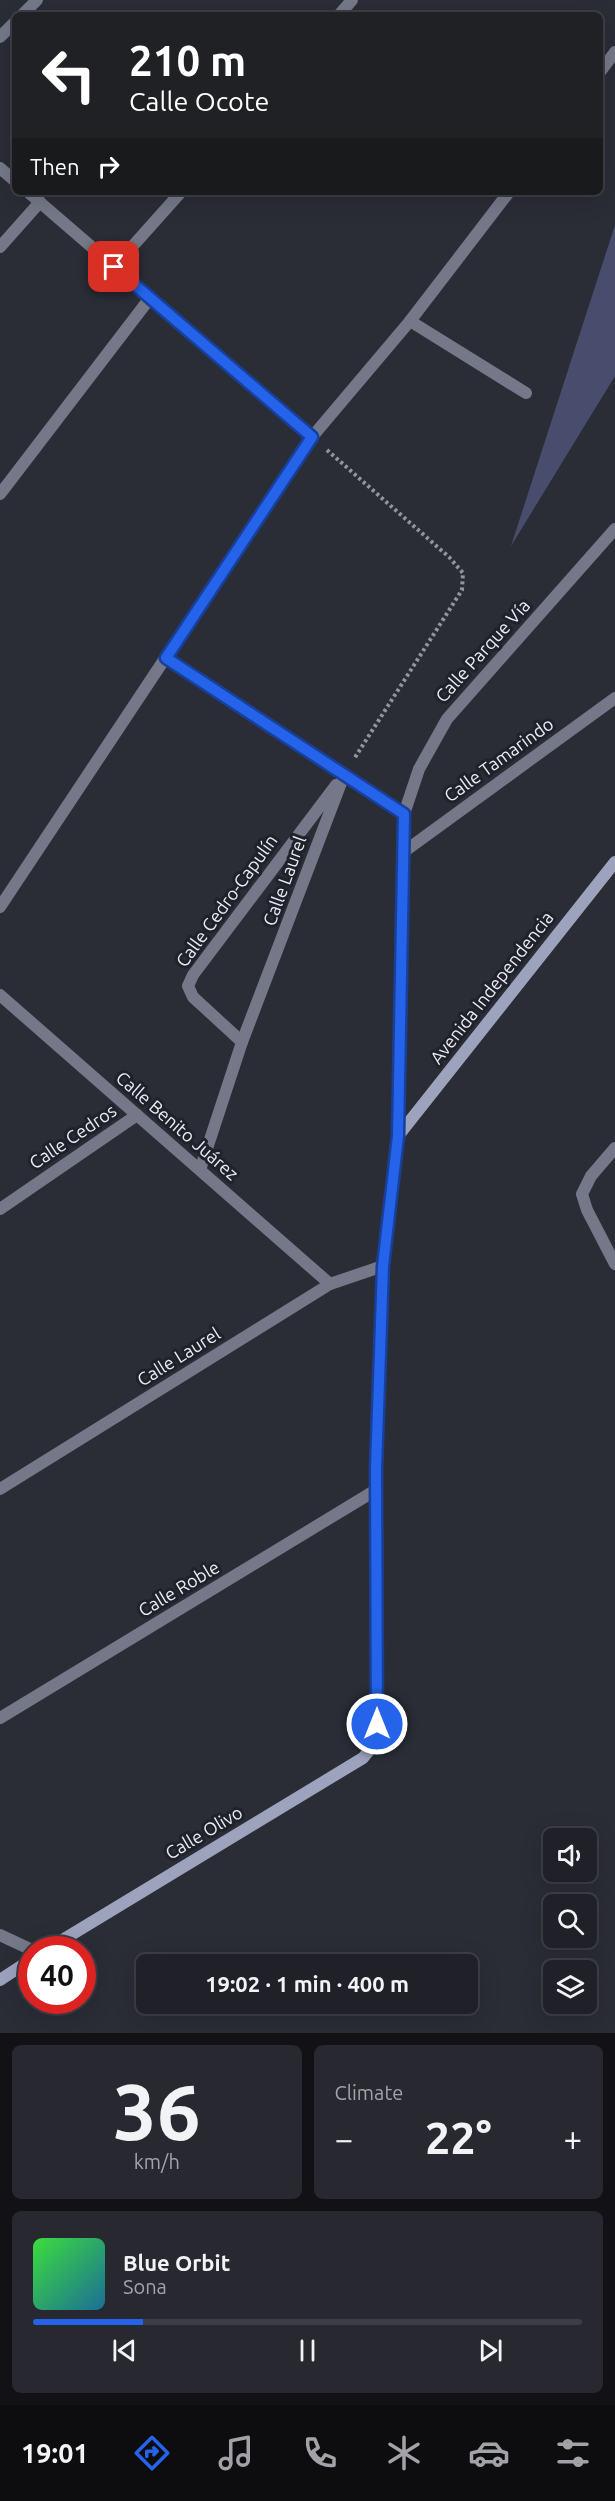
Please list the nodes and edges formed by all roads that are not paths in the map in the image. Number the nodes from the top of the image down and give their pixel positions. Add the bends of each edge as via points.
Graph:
1 (37, 0) edge
2 (352, 0) edge
3 (25, 12) edge
4 (342, 12) edge
5 (12, 25) edge
6 (0, 37) edge
7 (615, 52) edge
8 (603, 68) edge
9 (0, 168) edge
10 (12, 178) edge
11 (32, 195) edge
12 (178, 195) edge
13 (506, 195) edge
14 (40, 202) junction
15 (0, 247) edge
16 (114, 267) junction
17 (150, 298) junction
18 (410, 321) junction
19 (526, 393) dead end
20 (312, 437) junction
21 (0, 495) edge
22 (615, 529) edge
23 (166, 658) junction
24 (615, 698) edge
25 (344, 775) junction
26 (404, 814) junction
27 (405, 851) junction
28 (615, 862) edge
29 (0, 907) edge
30 (1, 997) edge
31 (242, 1042) junction
32 (138, 1115) junction
33 (398, 1136) junction
34 (615, 1148) edge
35 (200, 1170) junction
36 (0, 1209) edge
37 (615, 1264) edge
38 (383, 1266) junction
39 (330, 1284) junction
40 (0, 1490) edge
41 (376, 1490) junction
42 (0, 1718) edge
43 (0, 1935) edge
44 (69, 1936) edge
45 (18, 1943) edge
46 (18, 1968) edge
47 (0, 1980) edge

1 - 3 street
2 - 4 street
5 - 6 street
7 - 8 street
9 - 10 street
11 - 14 street
12 - 16 street
13 - 18 street
14 - 15 street
14 - 16 street
16 - 17 street
17 - 20 street
17 - 21 street
18 - 19 street
18 - 20 street
20 - 23 street
22 - 26 street, Calle Parque Vía via 447,719 419,769
23 - 25 street
23 - 29 street
24 - 27 street, Calle Tamarindo
25 - 26 street
25 - 31 street, Calle Laurel
25 - 31 street, Calle Cedro-Capulín via 188,986 193,997
26 - 27 street, Calle Parque Vía
27 - 33 street, Calle Parque Vía
28 - 33 street, Avenida Independencia
30 - 32 street, Calle Benito Juárez
31 - 35 street, Calle Laurel
32 - 35 street, Calle Benito Juárez
32 - 36 street, Calle Cedros
33 - 38 street
34 - 37 street via 591,1176 582,1194
35 - 39 street, Calle Benito Juárez
38 - 39 street, Calle Laurel
38 - 41 street
39 - 40 street, Calle Laurel
41 - 42 street, Calle Roble
41 - 44 street, Calle Olivo via 376,1742 363,1758
43 - 45 street
46 - 47 street

